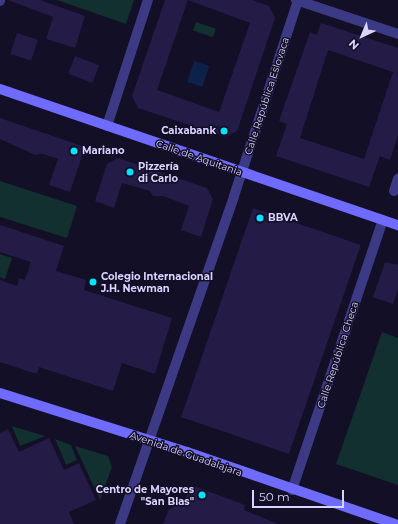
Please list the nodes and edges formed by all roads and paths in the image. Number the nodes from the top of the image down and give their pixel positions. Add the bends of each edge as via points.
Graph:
1 (148, 0) edge
2 (297, 0) edge
3 (398, 34) edge
4 (0, 90) edge
5 (107, 126) junction
6 (242, 172) junction
7 (398, 179) edge
8 (394, 191) dead end
9 (383, 220) junction
10 (398, 225) edge
11 (0, 393) edge
12 (150, 441) junction
13 (292, 490) junction
14 (120, 524) edge
15 (395, 524) edge

1 - 5 street
2 - 3 street
2 - 6 street, Calle República Eslovaca
4 - 5 street, Calle de Aquitania
5 - 6 street, Calle de Aquitania
6 - 9 street, Calle de Aquitania
6 - 12 street, Calle República Eslovaca
7 - 8 street
9 - 10 street, Calle de Aquitania
9 - 13 street, Calle República Checa
11 - 12 street, Avenida de Guadalajara
12 - 13 street, Avenida de Guadalajara
12 - 14 street, Calle República Eslovaca
13 - 15 street, Avenida de Guadalajara

